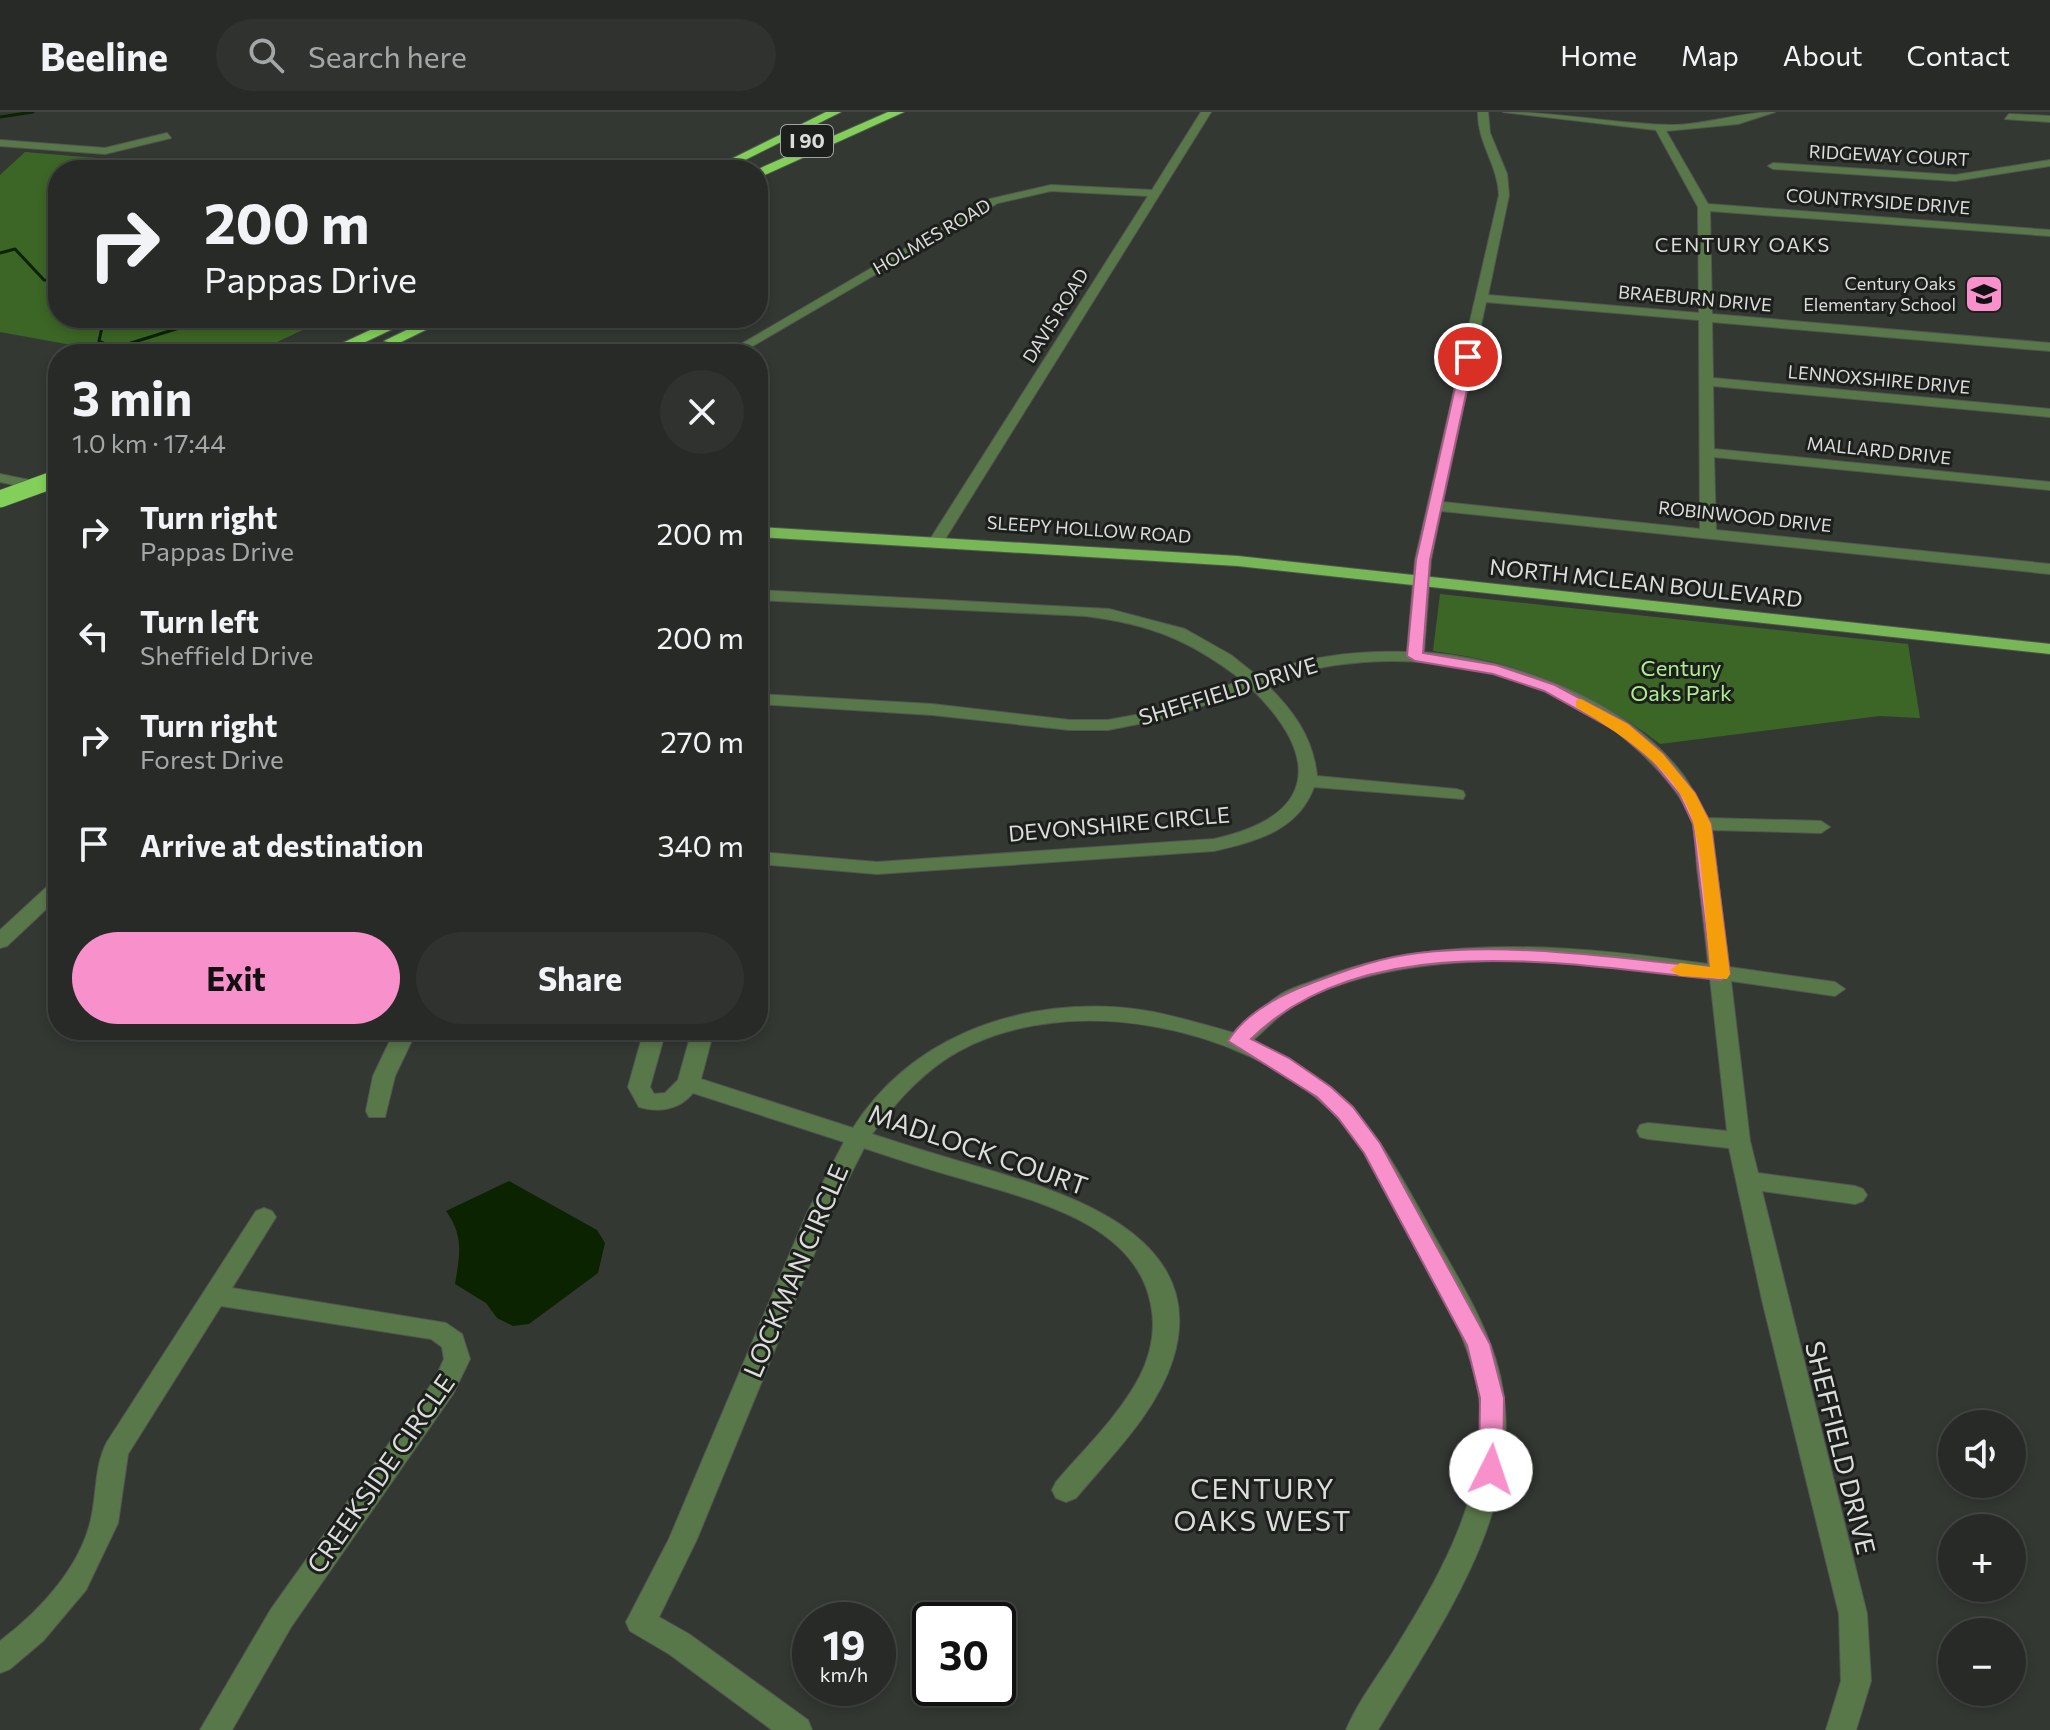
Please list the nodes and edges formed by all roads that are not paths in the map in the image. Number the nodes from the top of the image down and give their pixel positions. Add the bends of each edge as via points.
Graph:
1 (803, 112) edge
2 (835, 112) edge
3 (866, 112) edge
4 (898, 112) edge
5 (1206, 112) edge
6 (1483, 112) edge
7 (1508, 112) edge
8 (1770, 112) edge
9 (2009, 117) dead end
10 (2050, 119) edge
11 (1660, 129) junction
12 (167, 136) dead end
13 (0, 143) edge
14 (722, 160) edge
15 (726, 160) edge
16 (768, 160) edge
17 (2050, 163) edge
18 (1773, 166) dead end
19 (768, 170) edge
20 (1154, 193) junction
21 (1704, 207) junction
22 (2050, 233) edge
23 (1482, 298) junction
24 (1704, 318) junction
25 (386, 328) edge
26 (421, 328) edge
27 (350, 344) edge
28 (387, 344) edge
29 (747, 344) edge
30 (2050, 347) edge
31 (1706, 381) junction
32 (2050, 413) edge
33 (1705, 452) junction
34 (48, 468) edge
35 (48, 471) edge
36 (0, 480) edge
37 (2050, 486) edge
38 (48, 488) edge
39 (0, 499) edge
40 (1435, 506) junction
41 (768, 533) edge
42 (1708, 533) junction
43 (937, 541) junction
44 (1238, 561) joint
45 (2050, 569) edge
46 (1421, 582) junction
47 (768, 596) edge
48 (2050, 649) edge
49 (1415, 656) junction
50 (1254, 681) junction
51 (768, 700) edge
52 (1308, 781) junction
53 (1456, 795) dead end
54 (1702, 824) junction
55 (1821, 827) dead end
56 (768, 859) edge
57 (48, 896) edge
58 (0, 941) edge
59 (1721, 974) junction
60 (1835, 989) dead end
61 (401, 1040) edge
62 (652, 1040) edge
63 (700, 1040) edge
64 (1238, 1041) junction
65 (688, 1083) junction
66 (377, 1111) dead end
67 (1648, 1131) dead end
68 (857, 1139) junction
69 (1739, 1141) junction
70 (1747, 1180) junction
71 (1855, 1195) dead end
72 (264, 1217) dead end
73 (215, 1295) junction
74 (1066, 1490) dead end
75 (0, 1659) edge
76 (215, 1730) edge
77 (797, 1730) edge
78 (1361, 1730) edge
79 (1841, 1730) edge

1 - 14 highway
2 - 15 highway, I 90
3 - 16 highway, I 90
4 - 19 highway
5 - 20 street, DAVIS ROAD
6 - 23 street via 1485,134 1505,186
7 - 11 street
8 - 11 street via 1734,123
9 - 10 street
11 - 21 street
12 - 13 street via 105,151
17 - 18 street, RIDGEWAY COURT via 1955,178
20 - 29 street, HOLMES ROAD via 1051,188 994,201
20 - 43 street, DAVIS ROAD
21 - 22 street, COUNTRYSIDE DRIVE
21 - 24 street
23 - 24 street, BRAEBURN DRIVE
23 - 40 street
24 - 30 street, BRAEBURN DRIVE
24 - 31 street
25 - 27 highway
26 - 28 highway
31 - 32 street, LENNOXSHIRE DRIVE
31 - 33 street
33 - 37 street, MALLARD DRIVE
33 - 42 street
34 - 36 highway
35 - 39 highway, bridge
36 - 38 street
40 - 42 street, ROBINWOOD DRIVE
40 - 46 street
41 - 43 main road
42 - 45 street, ROBINWOOD DRIVE
43 - 44 main road, SLEEPY HOLLOW ROAD
44 - 46 main road, NORTH MCLEAN BOULEVARD
46 - 48 main road, NORTH MCLEAN BOULEVARD
46 - 49 street
47 - 50 street via 1121,615 1197,640
49 - 50 street, SHEFFIELD DRIVE via 1336,659
49 - 54 street, SHEFFIELD DRIVE via 1512,675 1592,710 1657,757 1686,793
50 - 51 street, SHEFFIELD DRIVE via 1150,718 1083,726
50 - 52 street via 1291,724 1304,753
52 - 53 street
52 - 56 street, DEVONSHIRE CIRCLE via 1300,801 1281,820 1261,832 1214,845 877,868
54 - 55 street
54 - 59 street, SHEFFIELD DRIVE
57 - 58 street
59 - 60 street
59 - 64 street via 1514,954 1417,959 1367,969 1306,992 1265,1015
59 - 69 street, SHEFFIELD DRIVE
61 - 66 street via 384,1076
62 - 65 street via 640,1079 641,1095 666,1103 681,1095
63 - 65 street
64 - 68 street, LOCKMAN CIRCLE via 1169,1022 1113,1015 1062,1016 988,1029 919,1067
64 - 78 street, LOCKMAN CIRCLE via 1313,1084 1359,1129 1471,1327 1492,1398 1491,1470 1475,1530
65 - 68 street, MADLOCK COURT
67 - 69 street
68 - 74 street, MADLOCK COURT via 1084,1214 1120,1234 1148,1262 1163,1296 1165,1338 1156,1369 1135,1404
68 - 77 street, LOCKMAN CIRCLE via 844,1156 661,1587 640,1622
69 - 70 street, SHEFFIELD DRIVE
70 - 71 street
70 - 79 street, SHEFFIELD DRIVE via 1853,1614 1856,1681
72 - 73 street
73 - 75 street via 116,1450 105,1521 86,1561 40,1628
73 - 76 street, CREEKSIDE CIRCLE via 437,1330 453,1341 457,1359 444,1386 263,1644

